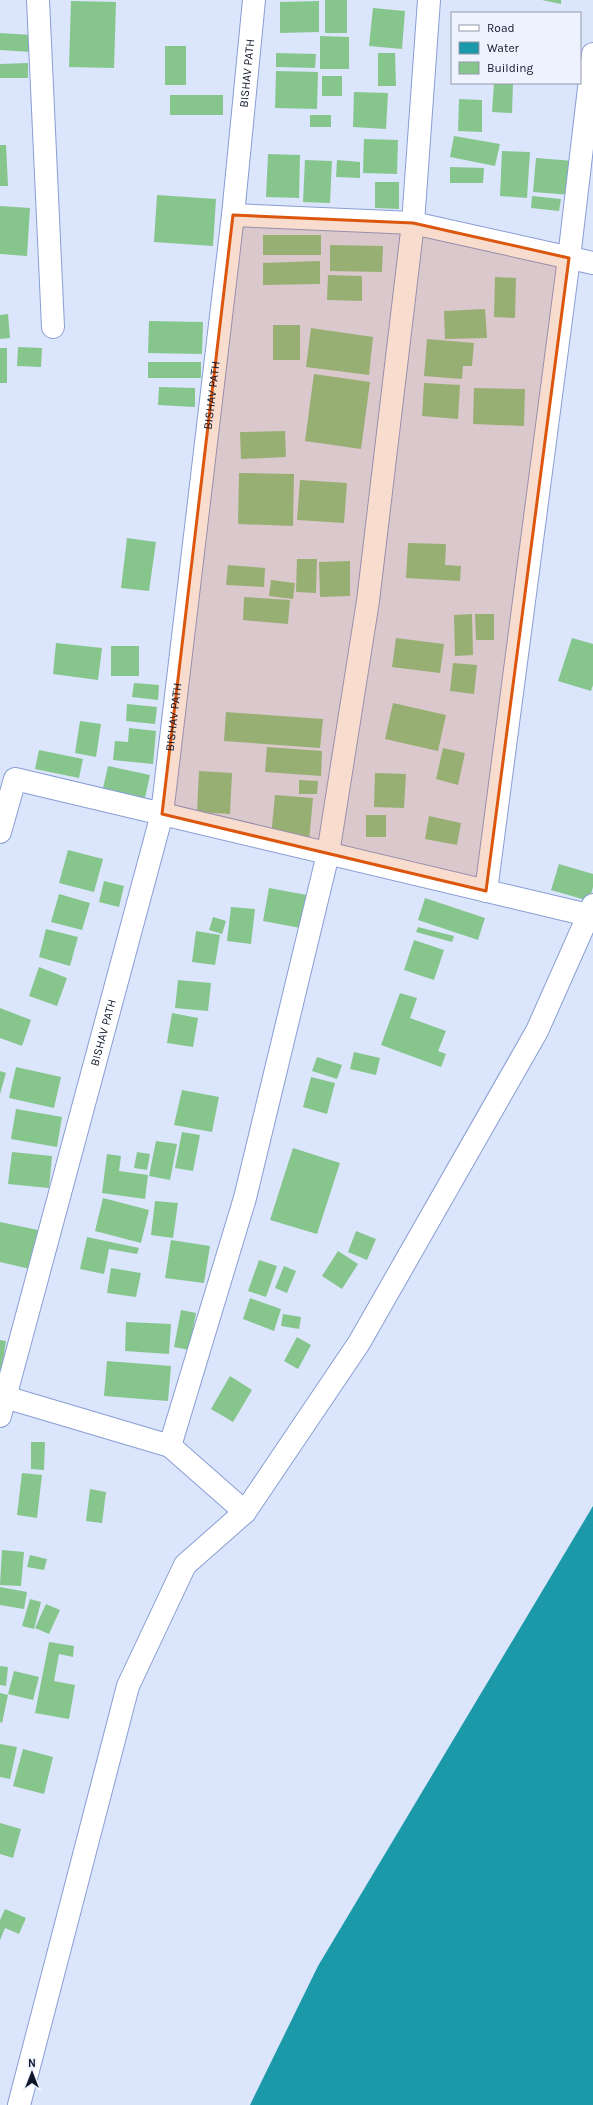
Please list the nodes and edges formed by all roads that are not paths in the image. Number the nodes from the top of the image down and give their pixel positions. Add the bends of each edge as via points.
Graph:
1 (38, 0) edge
2 (254, 0) edge
3 (429, 0) edge
4 (593, 54) edge
5 (233, 215) junction
6 (413, 223) junction
7 (569, 258) junction
8 (593, 263) edge
9 (53, 327) dead end
10 (162, 814) junction
11 (0, 832) edge
12 (328, 854) junction
13 (486, 891) junction
14 (590, 910) edge
15 (2, 1406) edge
16 (170, 1446) junction
17 (245, 1512) junction
18 (19, 2105) edge

1 - 9 street
2 - 5 street, BISHAV PATH
3 - 6 street
4 - 7 street
5 - 6 street
5 - 10 street, BISHAV PATH
6 - 7 street
6 - 12 street via 368,601
7 - 8 street
7 - 13 street
10 - 11 street via 15,779
10 - 12 street
10 - 15 street, BISHAV PATH
12 - 13 street
12 - 16 street via 245,1198
13 - 14 street
14 - 17 street via 538,1031 363,1336
15 - 16 street
16 - 17 street
17 - 18 street via 185,1565 128,1686

